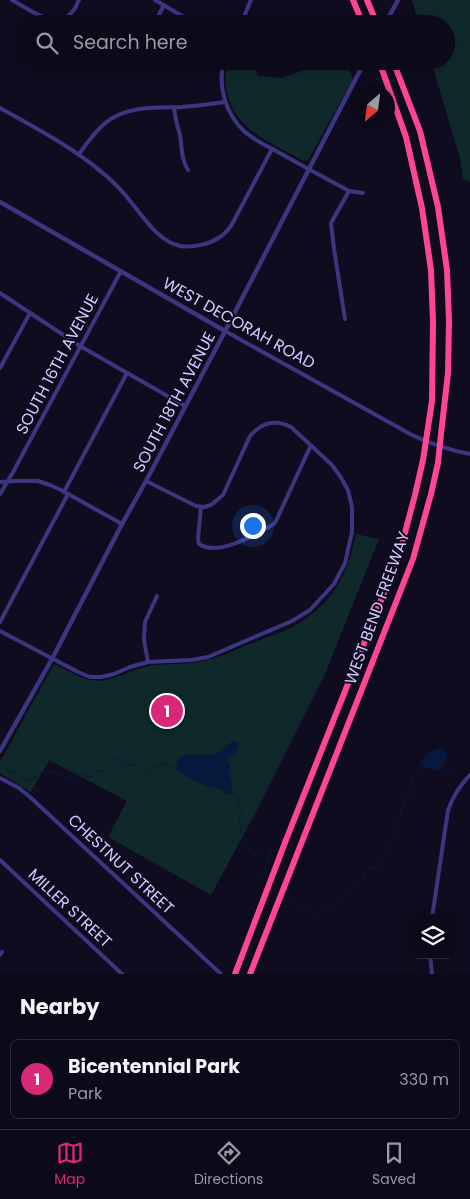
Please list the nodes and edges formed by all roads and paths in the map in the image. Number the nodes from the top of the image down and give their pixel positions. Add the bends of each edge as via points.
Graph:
1 (12, 0) edge
2 (79, 0) edge
3 (155, 0) edge
4 (251, 0) edge
5 (353, 0) edge
6 (367, 0) edge
7 (398, 0) edge
8 (164, 5) junction
9 (38, 15) edge
10 (69, 15) edge
11 (159, 15) edge
12 (181, 15) edge
13 (244, 15) edge
14 (359, 15) edge
15 (373, 15) edge
16 (390, 15) edge
17 (222, 70) edge
18 (360, 70) edge
19 (383, 70) edge
20 (396, 70) edge
21 (225, 102) junction
22 (174, 107) junction
23 (0, 108) edge
24 (272, 149) junction
25 (79, 154) junction
26 (188, 170) dead end
27 (310, 170) junction
28 (349, 191) junction
29 (363, 193) dead end
30 (0, 202) edge
31 (121, 271) junction
32 (0, 293) edge
33 (30, 312) junction
34 (345, 319) dead end
35 (225, 330) junction
36 (80, 346) junction
37 (0, 368) edge
38 (126, 372) junction
39 (185, 406) junction
40 (311, 445) junction
41 (470, 454) edge
42 (146, 481) junction
43 (0, 482) edge
44 (7, 482) junction
45 (66, 493) junction
46 (0, 494) edge
47 (201, 507) junction
48 (122, 524) junction
49 (157, 596) dead end
50 (0, 622) edge
51 (0, 631) edge
52 (52, 659) junction
53 (148, 662) junction
54 (0, 751) edge
55 (470, 775) edge
56 (0, 778) edge
57 (0, 860) edge
58 (433, 914) edge
59 (430, 959) edge
60 (121, 973) edge
61 (221, 974) edge
62 (235, 974) edge
63 (250, 974) edge
64 (432, 974) edge

1 - 9 street
2 - 10 street
3 - 8 street
4 - 13 street
5 - 14 highway
6 - 15 highway
7 - 16 street
8 - 11 street
8 - 12 street
17 - 21 street
18 - 27 street, SOUTH 18TH AVENUE
19 - 62 highway, WEST BEND FREEWAY via 406,137 422,208 431,270 432,402 423,460 399,555
20 - 63 highway, WEST BEND FREEWAY via 420,132 438,207 447,270 448,373 438,463 413,559
21 - 22 street
21 - 24 street via 245,132
22 - 25 street via 130,110 116,116 93,134
22 - 26 street via 182,159
23 - 25 street
24 - 25 street via 231,226 222,236 192,246 180,246 155,232 118,187
24 - 27 street
27 - 28 street
27 - 35 street, SOUTH 18TH AVENUE
28 - 29 street
28 - 34 street via 332,223
30 - 31 street, WEST DECORAH ROAD
31 - 35 street, WEST DECORAH ROAD
31 - 36 street, SOUTH 16TH AVENUE
32 - 33 street
33 - 36 street
33 - 37 street
35 - 39 street, SOUTH 18TH AVENUE
35 - 41 street, WEST DECORAH ROAD via 412,434 452,451
36 - 38 street
36 - 44 street, SOUTH 16TH AVENUE
38 - 39 street
38 - 45 street
39 - 42 street, SOUTH 18TH AVENUE
40 - 47 street via 284,424 275,422 256,429 223,495 212,505
40 - 47 street via 274,524 247,539 220,548 204,546 198,539
40 - 53 street via 340,476 352,506 352,532 345,563 334,584 310,610 286,624 208,656
42 - 47 street
42 - 48 street, SOUTH 18TH AVENUE
43 - 44 street
44 - 45 street via 38,481
44 - 46 street, SOUTH 16TH AVENUE
45 - 48 street
45 - 50 street
48 - 52 street, SOUTH 18TH AVENUE
49 - 53 street via 146,622 144,640
51 - 52 street
52 - 53 street via 90,677 114,674
52 - 54 street, SOUTH 18TH AVENUE
55 - 58 street via 448,810
56 - 61 street, CHESTNUT STREET via 30,796
57 - 60 street, MILLER STREET
59 - 64 street

